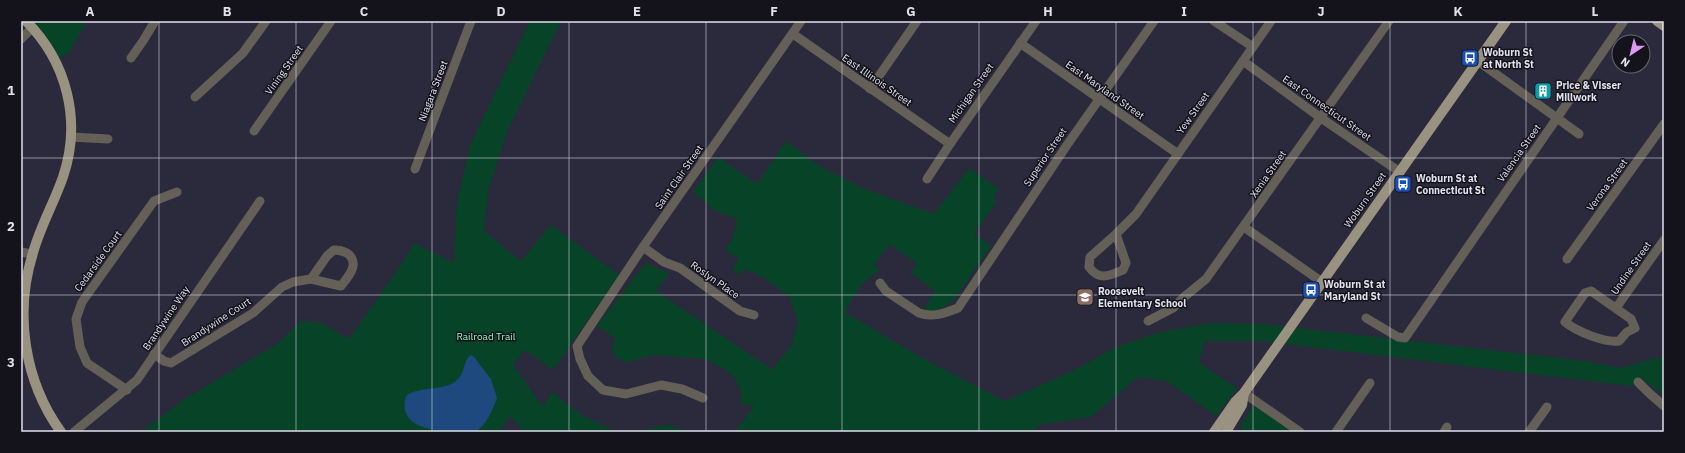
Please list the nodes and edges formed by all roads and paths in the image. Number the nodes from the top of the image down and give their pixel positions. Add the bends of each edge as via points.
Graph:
1 (155, 21) edge
2 (266, 21) edge
3 (331, 21) edge
4 (471, 21) edge
5 (801, 21) edge
6 (917, 21) edge
7 (1036, 21) edge
8 (1154, 21) edge
9 (1214, 21) edge
10 (1271, 21) edge
11 (1389, 21) edge
12 (1506, 21) edge
13 (1624, 21) edge
14 (1656, 21) edge
15 (29, 24) edge
16 (1664, 26) edge
17 (793, 34) junction
18 (21, 38) edge
19 (1020, 43) junction
20 (1253, 47) junction
21 (131, 58) dead end
22 (1243, 61) junction
23 (1478, 61) junction
24 (870, 89) junction
25 (194, 97) dead end
26 (1098, 98) junction
27 (1321, 118) junction
28 (1557, 118) junction
29 (1664, 124) edge
30 (254, 131) dead end
31 (1579, 134) dead end
32 (71, 136) junction
33 (108, 139) dead end
34 (950, 144) junction
35 (1178, 154) junction
36 (415, 169) dead end
37 (1400, 172) junction
38 (927, 179) dead end
39 (177, 192) dead end
40 (260, 201) dead end
41 (1244, 227) junction
42 (1116, 234) junction
43 (1664, 240) edge
44 (643, 247) junction
45 (21, 252) edge
46 (32, 254) junction
47 (1567, 259) dead end
48 (311, 279) junction
49 (1322, 282) junction
50 (880, 283) dead end
51 (1616, 308) junction
52 (754, 315) dead end
53 (1366, 318) dead end
54 (1148, 321) dead end
55 (154, 354) junction
56 (1638, 382) dead end
57 (1370, 383) dead end
58 (127, 390) junction
59 (1244, 394) junction
60 (703, 398) dead end
61 (1664, 406) edge
62 (1547, 407) dead end
63 (1532, 431) edge
64 (61, 432) edge
65 (74, 432) edge
66 (1214, 432) edge
67 (1226, 432) edge
68 (1300, 432) edge
69 (1336, 432) edge

1 - 21 street
2 - 25 street via 243,53
3 - 30 street, Vining Street
4 - 36 street, Niagara Street
5 - 17 street, Saint Clair Street
6 - 24 street
7 - 19 street, Michigan Street
8 - 26 street, Superior Street
9 - 20 street
10 - 20 street, Yew Street
11 - 27 street, Xenia Street
12 - 23 main road, Woburn Street
13 - 28 street, Valencia Street
14 - 16 main road
15 - 18 street
15 - 32 main road via 48,49 62,76 70,108
17 - 24 street, East Illinois Street
17 - 44 street, Saint Clair Street
19 - 26 street, East Maryland Street
19 - 34 street, Michigan Street
20 - 22 street, Yew Street
22 - 27 street, East Connecticut Street
22 - 35 street, Yew Street
23 - 28 street
23 - 37 main road, Woburn Street
24 - 34 street, East Illinois Street
26 - 35 street, East Maryland Street
26 - 50 street, Superior Street via 958,308 943,314 925,315 886,291
27 - 37 street, East Connecticut Street
27 - 41 street, Xenia Street
28 - 31 street
28 - 53 street, Valencia Street via 1405,338 1398,337
29 - 47 street, Verona Street
32 - 33 street
32 - 46 main road via 69,156 62,178
34 - 38 street, Michigan Street
35 - 42 street, Yew Street via 1133,217
37 - 49 main road, Woburn Street
39 - 58 street, Cedarside Court via 154,201 82,302 76,319 80,347 87,363
40 - 55 street, Brandywine Way
41 - 49 street
41 - 54 street, Xenia Street via 1206,279 1173,308
42 - 42 street via 1090,257 1089,267 1094,274 1099,276 1123,270 1126,263
43 - 51 street, Undine Street
44 - 52 street, Roslyn Place via 664,262 680,268 740,312
44 - 60 street, Saint Clair Street via 577,346 580,359 588,376 603,390 626,394 661,385 682,389
45 - 46 street
46 - 64 main road via 24,302 25,341 37,388
48 - 48 street, Brandywine Court via 341,286 352,271 352,258 342,251 330,252
48 - 55 street, Brandywine Court via 282,287 253,313 174,362 164,361
49 - 59 main road, Woburn Street
51 - 51 street via 1631,319 1635,328 1619,340 1611,342 1573,329 1564,322 1585,293 1591,291
55 - 58 street, Brandywine Way
56 - 61 street
57 - 69 street
58 - 65 street, Brandywine Way
59 - 66 main road, Woburn Street via 1235,402
59 - 67 main road, Woburn Street via 1242,405
59 - 68 street
62 - 63 street

